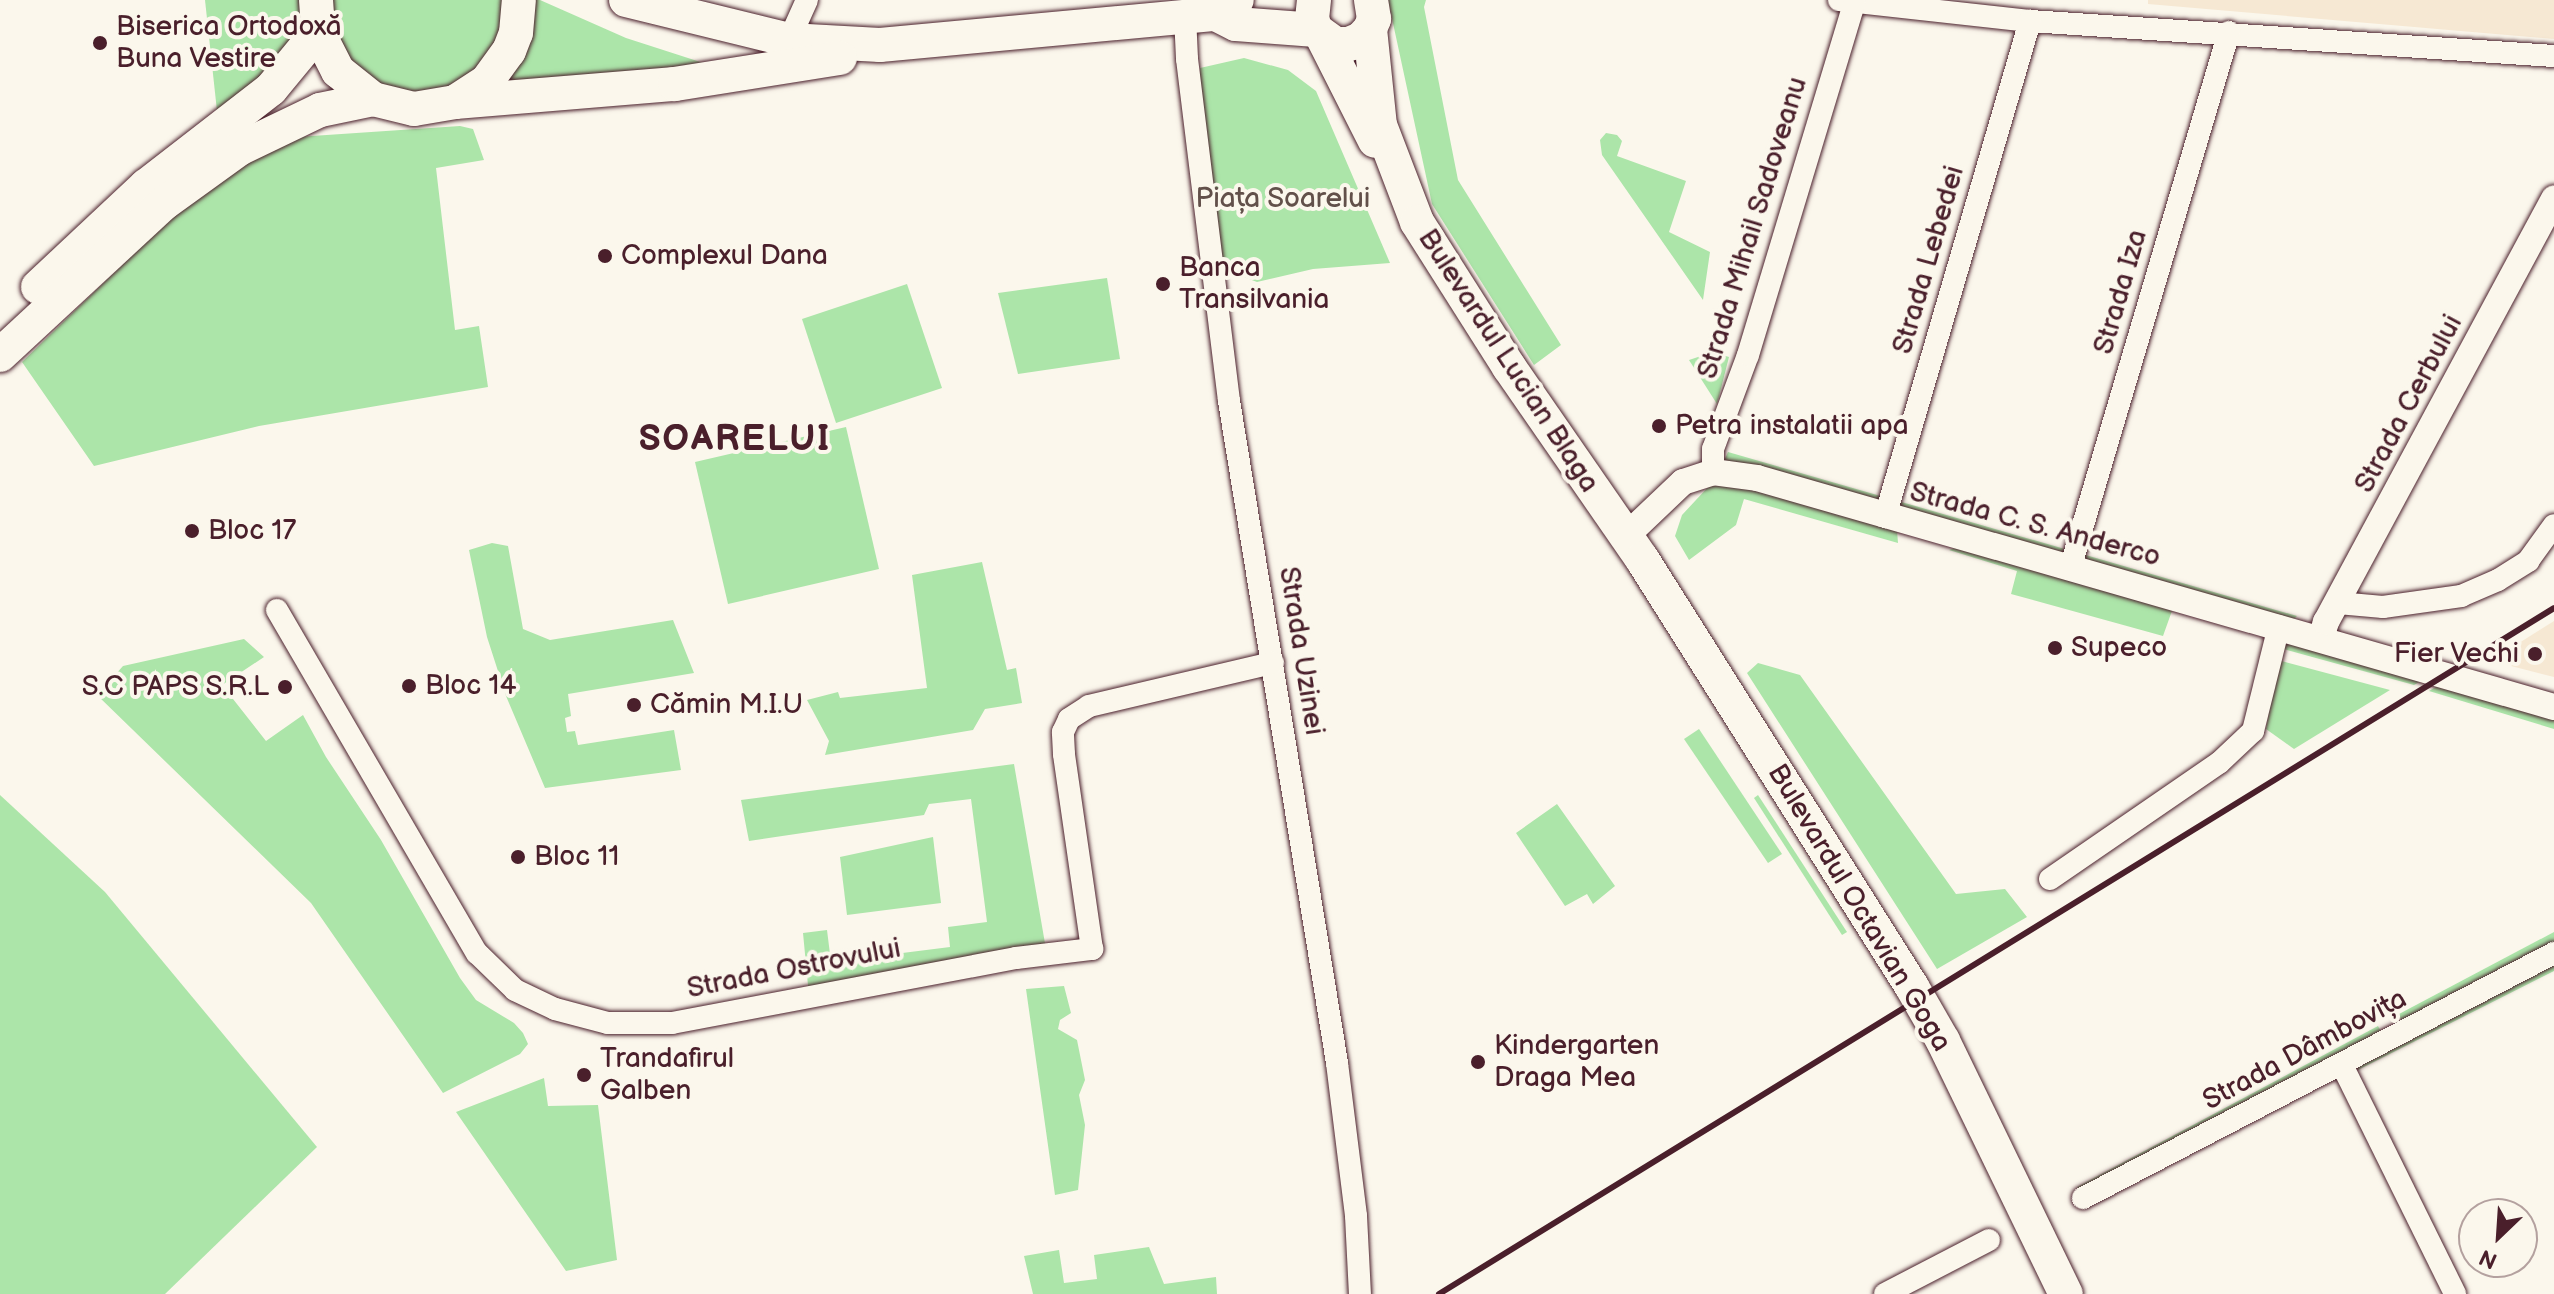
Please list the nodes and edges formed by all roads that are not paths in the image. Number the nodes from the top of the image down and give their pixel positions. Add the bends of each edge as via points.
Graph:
1 (519, 0) edge
2 (626, 0) edge
3 (807, 0) edge
4 (1847, 2) edge
5 (1213, 10) edge
6 (1371, 14) edge
7 (317, 16) edge
8 (2030, 21) junction
9 (1318, 22) edge
10 (2229, 32) junction
11 (969, 37) junction
12 (789, 40) junction
13 (2554, 56) edge
14 (373, 99) junction
15 (455, 102) junction
16 (1399, 181) junction
17 (2554, 199) edge
18 (12, 322) edge
19 (0, 355) edge
20 (1713, 472) junction
21 (1885, 517) junction
22 (2554, 525) edge
23 (1625, 537) junction
24 (2070, 569) junction
25 (2338, 603) junction
26 (277, 610) dead end
27 (2279, 626) junction
28 (2321, 639) junction
29 (1273, 663) junction
30 (2554, 707) edge
31 (2050, 879) dead end
32 (2554, 953) edge
33 (2342, 1065) junction
34 (2083, 1198) dead end
35 (1989, 1240) dead end
36 (1360, 1294) edge
37 (1885, 1294) edge
38 (2066, 1294) edge
39 (2455, 1294) edge

1 - 15 main road via 516,33 500,67
2 - 12 main road
3 - 12 street
4 - 8 street
4 - 20 street, Strada Mihail Sadoveanu via 1748,355 1713,449
5 - 9 main road via 1236,24
5 - 11 main road
5 - 29 street, Strada Uzinei via 1188,73 1229,401
6 - 9 main road via 1361,39 1349,44 1335,44
6 - 16 main road, Bulevardul Lucian Blaga via 1380,125
7 - 14 main road via 338,71
7 - 18 main road via 271,89 146,186
8 - 10 street
8 - 21 street, Strada Lebedei
9 - 16 main road, Bulevardul Lucian Blaga via 1349,95
10 - 13 street
10 - 24 street, Strada Iza
11 - 12 main road via 880,45
11 - 15 main road via 675,84
14 - 15 main road via 414,109
14 - 18 main road via 320,110 239,149
16 - 23 main road, Bulevardul Lucian Blaga via 1417,222 1459,290
17 - 25 street, Strada Cerbului
18 - 19 main road
20 - 21 street, Strada C. S. Anderco via 1757,478
20 - 23 street via 1683,482
21 - 24 street, Strada C. S. Anderco
22 - 25 street via 2528,561 2461,596 2383,607
23 - 38 main road, Bulevardul Octavian Goga via 1912,987
24 - 27 street, Strada C. S. Anderco
25 - 28 street, Strada Cerbului
26 - 29 street, Strada Ostrovului via 477,953 515,990 555,1009 608,1023 672,1023 1016,958 1092,949 1064,754 1063,732 1069,719 1089,706
27 - 28 street, Strada C. S. Anderco
27 - 31 street via 2253,731 2219,763
28 - 30 street, Strada C. S. Anderco
29 - 36 street, Strada Uzinei via 1337,1063
32 - 33 street, Strada Dâmbovița
33 - 34 street, Strada Dâmbovița
33 - 39 street
35 - 37 street

